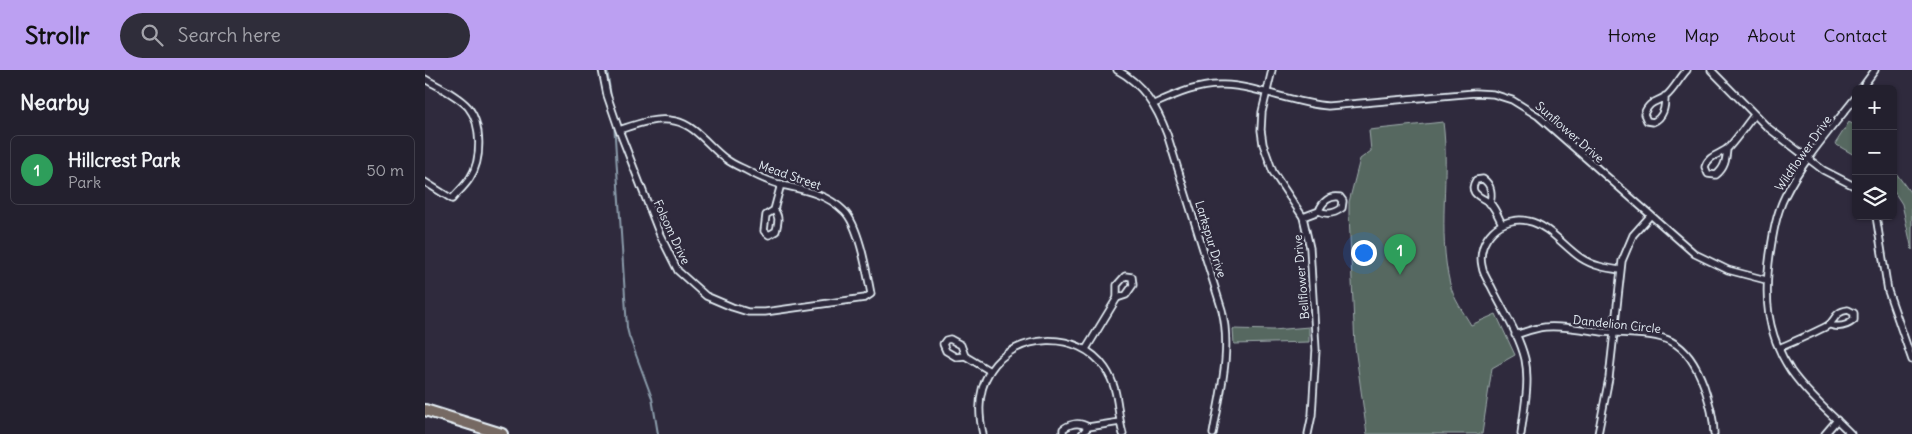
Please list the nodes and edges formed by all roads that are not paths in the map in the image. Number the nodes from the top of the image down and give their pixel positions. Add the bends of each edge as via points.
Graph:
1 (602, 70) edge
2 (1117, 70) edge
3 (1272, 70) edge
4 (1687, 70) edge
5 (1711, 70) edge
6 (1875, 70) edge
7 (425, 79) edge
8 (1864, 85) edge
9 (1266, 94) junction
10 (1665, 96) junction
11 (1852, 101) edge
12 (1153, 104) junction
13 (1754, 115) junction
14 (619, 130) junction
15 (1727, 149) junction
16 (1809, 159) junction
17 (425, 182) edge
18 (781, 184) junction
19 (1852, 185) edge
20 (1490, 204) dead end
21 (774, 210) dead end
22 (1319, 210) dead end
23 (1650, 216) junction
24 (1303, 217) junction
25 (1877, 220) edge
26 (1502, 224) junction
27 (1620, 270) junction
28 (1767, 280) junction
29 (865, 298) joint
30 (1117, 298) dead end
31 (1830, 325) dead end
32 (1614, 333) junction
33 (1515, 335) junction
34 (1779, 348) junction
35 (1086, 349) junction
36 (965, 356) dead end
37 (1912, 360) edge
38 (990, 371) junction
39 (425, 410) edge
40 (1837, 420) junction
41 (1120, 422) junction
42 (1088, 427) junction
43 (502, 434) edge
44 (983, 434) edge
45 (1063, 434) edge
46 (1082, 434) edge
47 (1123, 434) edge
48 (1213, 434) edge
49 (1308, 434) edge
50 (1521, 434) edge
51 (1598, 434) edge
52 (1714, 434) edge
53 (1825, 434) edge
54 (1851, 434) edge

1 - 14 street, Folsom Drive
2 - 12 street, Larkspur Drive via 1143,90
3 - 9 street, Bellflower Drive
4 - 10 street
5 - 13 street
6 - 8 street
7 - 17 street via 467,107 475,118 479,149 470,178 452,199
9 - 12 street, Sunflower Drive via 1236,86 1216,85 1189,90
9 - 23 street, Sunflower Drive via 1328,106 1459,93 1503,97 1538,116
9 - 24 street, Bellflower Drive via 1261,130 1264,150 1273,172
10 - 10 street via 1648,106 1644,114 1647,120 1655,122 1661,117
11 - 16 street, Wildflower Drive
12 - 48 street, Larkspur Drive via 1167,134 1224,316 1225,370
13 - 15 street
13 - 16 street
14 - 18 street, Mead Street via 649,120 676,121 696,132 726,159
14 - 29 street, Folsom Drive via 678,271 705,296 748,312
15 - 15 street via 1707,162 1705,170 1708,174 1716,175 1721,170
16 - 19 street
16 - 28 street, Wildflower Drive via 1782,202 1773,234
18 - 21 street
18 - 29 street, Mead Street via 831,200 846,212 867,268 871,294
20 - 26 street
22 - 24 street
23 - 27 street via 1629,242
23 - 28 street, Sunflower Drive via 1703,260
24 - 49 street, Bellflower Drive via 1310,248 1316,350 1313,408
25 - 37 street via 1888,291
26 - 27 street via 1532,222 1585,260
26 - 33 street via 1486,241 1481,265
27 - 32 street
28 - 34 street, Wildflower Drive via 1769,320
30 - 35 street
31 - 34 street
32 - 33 street, Dandelion Circle via 1546,327
32 - 51 street
32 - 52 street, Dandelion Circle via 1662,337 1685,351 1699,371 1713,417
33 - 50 street via 1527,372
34 - 40 street, Wildflower Drive via 1788,367
35 - 38 street via 1063,341 1034,342 1011,351
35 - 41 street via 1104,366 1115,386
36 - 38 street
38 - 44 street via 981,394
39 - 43 highway
40 - 53 street
40 - 54 street, Wildflower Drive
41 - 42 street
41 - 47 street
42 - 45 street via 1074,424 1064,427
42 - 46 street

